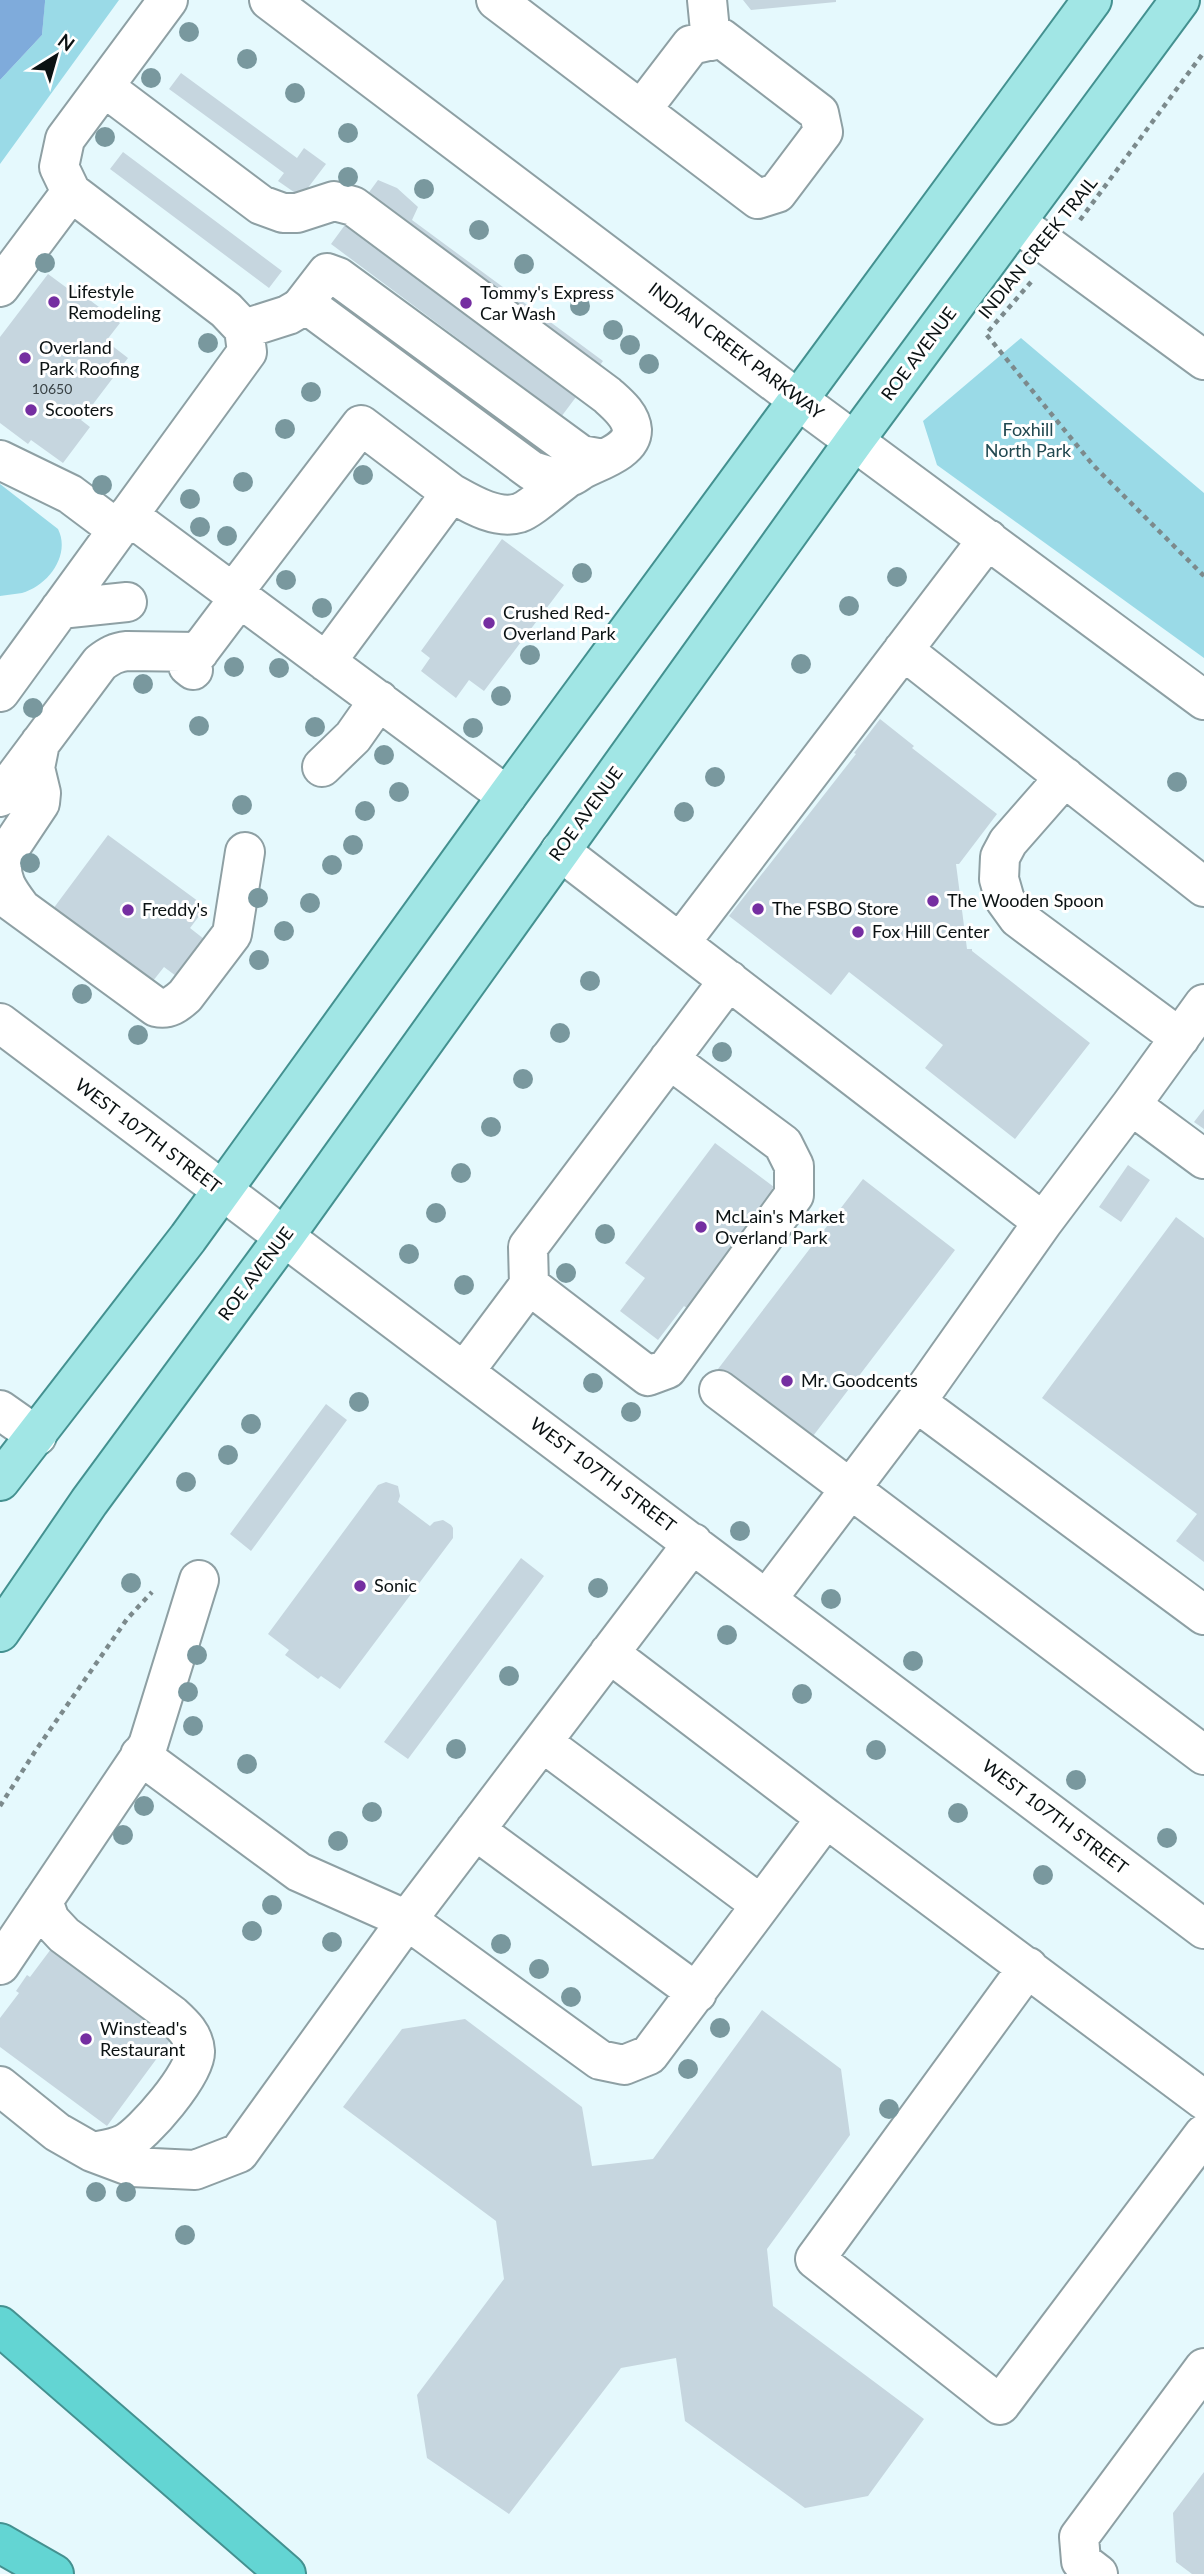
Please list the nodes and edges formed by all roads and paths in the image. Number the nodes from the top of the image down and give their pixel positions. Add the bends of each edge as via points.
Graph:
1 (168, 0) edge
2 (269, 0) edge
3 (496, 0) edge
4 (707, 0) edge
5 (1092, 0) edge
6 (1180, 0) edge
7 (711, 41) junction
8 (1204, 52) edge
9 (104, 87) junction
10 (642, 109) junction
11 (71, 192) junction
12 (1017, 223) junction
13 (1055, 253) junction
14 (0, 256) edge
15 (0, 287) edge
16 (244, 330) junction
17 (1204, 360) edge
18 (797, 399) junction
19 (0, 436) edge
20 (855, 440) junction
21 (0, 460) edge
22 (585, 468) junction
23 (451, 493) junction
24 (72, 495) junction
25 (123, 523) junction
26 (988, 539) junction
27 (1204, 576) edge
28 (236, 595) junction
29 (127, 602) dead end
30 (60, 609) junction
31 (903, 650) junction
32 (326, 662) junction
33 (0, 692) edge
34 (379, 700) junction
35 (1204, 700) edge
36 (40, 743) junction
37 (322, 767) dead end
38 (1065, 778) junction
39 (507, 796) junction
40 (0, 797) edge
41 (560, 851) junction
42 (245, 852) dead end
43 (1204, 887) edge
44 (10, 900) edge
45 (680, 943) junction
46 (729, 980) junction
47 (1204, 1004) edge
48 (0, 1023) edge
49 (1180, 1038) junction
50 (669, 1059) junction
51 (1131, 1105) junction
52 (1204, 1159) edge
53 (222, 1192) junction
54 (1043, 1222) junction
55 (284, 1237) junction
56 (529, 1285) junction
57 (464, 1372) junction
58 (719, 1390) dead end
59 (916, 1402) junction
60 (0, 1410) edge
61 (37, 1436) junction
62 (0, 1481) edge
63 (850, 1488) junction
64 (693, 1543) junction
65 (199, 1580) dead end
66 (153, 1592) dead end
67 (767, 1599) junction
68 (1204, 1615) edge
69 (0, 1632) edge
70 (609, 1653) junction
71 (541, 1742) junction
72 (140, 1755) junction
73 (1204, 1755) edge
74 (0, 1806) edge
75 (826, 1818) junction
76 (475, 1830) junction
77 (43, 1901) junction
78 (761, 1905) junction
79 (407, 1920) junction
80 (1204, 1929) edge
81 (0, 1965) edge
82 (1028, 1967) junction
83 (697, 1993) junction
84 (0, 2086) edge
85 (1204, 2100) edge
86 (1204, 2134) edge
87 (92, 2152) junction
88 (0, 2326) edge
89 (1204, 2368) edge
90 (0, 2543) edge
91 (54, 2574) edge
92 (286, 2574) edge
93 (1098, 2574) edge

1 - 9 street
2 - 18 street, INDIAN CREEK PARKWAY
3 - 10 street
4 - 7 street
5 - 18 main road
6 - 12 main road, ROE AVENUE
7 - 10 street via 691,45
7 - 10 street via 721,38 819,113 823,132 777,193 758,199
8 - 13 path, INDIAN CREEK TRAIL
9 - 11 street via 65,139 59,167
9 - 22 street via 261,205 283,214 298,214 334,201 353,206 607,395 630,421 632,432 617,452
11 - 14 street via 32,215
11 - 15 street
11 - 16 street via 226,310
12 - 13 street
12 - 20 main road, ROE AVENUE
13 - 17 street
13 - 27 path, INDIAN CREEK TRAIL via 986,334 1093,465
16 - 22 street via 288,315 306,300 532,471 555,478
16 - 25 street via 247,352
18 - 20 street, INDIAN CREEK PARKWAY
18 - 39 main road
19 - 24 street via 63,481
20 - 26 street, INDIAN CREEK PARKWAY
20 - 41 main road, ROE AVENUE
21 - 24 street
22 - 23 street via 519,513 480,509
23 - 28 street via 361,425
23 - 32 street
24 - 25 street
25 - 28 street
25 - 30 street
26 - 31 street
26 - 35 street, INDIAN CREEK PARKWAY
28 - 32 street
28 - 36 street via 200,664 116,652 100,663
29 - 30 street
30 - 33 street
31 - 38 street
31 - 45 street
32 - 34 street
34 - 37 street via 353,737
34 - 39 street
36 - 40 street
36 - 44 street via 35,768 41,793 38,809 2,860
38 - 43 street
38 - 49 street via 1000,857 999,880 1005,900 1018,918
39 - 53 main road
41 - 45 street
41 - 55 main road, ROE AVENUE
42 - 44 street via 232,934 185,996 165,1009 156,1007
45 - 46 street
46 - 50 street
46 - 54 street
47 - 49 street
48 - 53 street, WEST 107TH STREET
49 - 51 street
50 - 56 street via 528,1247
50 - 56 street via 783,1144 794,1166 794,1195 667,1369 648,1376
51 - 52 street
51 - 54 street
53 - 55 street, WEST 107TH STREET
53 - 61 main road
54 - 59 street
55 - 57 street, WEST 107TH STREET
55 - 69 main road, ROE AVENUE via 89,1502
56 - 57 street
57 - 64 street, WEST 107TH STREET
58 - 63 street
59 - 63 street
59 - 68 street
60 - 61 street
61 - 62 main road
63 - 67 street
63 - 73 street
64 - 67 street, WEST 107TH STREET
64 - 70 street
65 - 72 street via 148,1745
66 - 74 path via 127,1619
67 - 80 street, WEST 107TH STREET
70 - 71 street
70 - 75 street
71 - 76 street
71 - 78 street
72 - 77 street
72 - 79 street via 299,1872
75 - 78 street
75 - 82 street
76 - 79 street
76 - 83 street
77 - 81 street
77 - 87 street via 50,1920 64,1935 172,2015 193,2041 192,2066 151,2122 122,2145
78 - 83 street
79 - 83 street via 600,2060 624,2065 649,2055
79 - 87 street via 239,2153 195,2170 132,2167
82 - 85 street
82 - 86 street via 815,2259 1000,2406
84 - 87 street via 57,2132
88 - 92 highway
89 - 93 street via 1079,2537 1081,2561
90 - 91 highway

